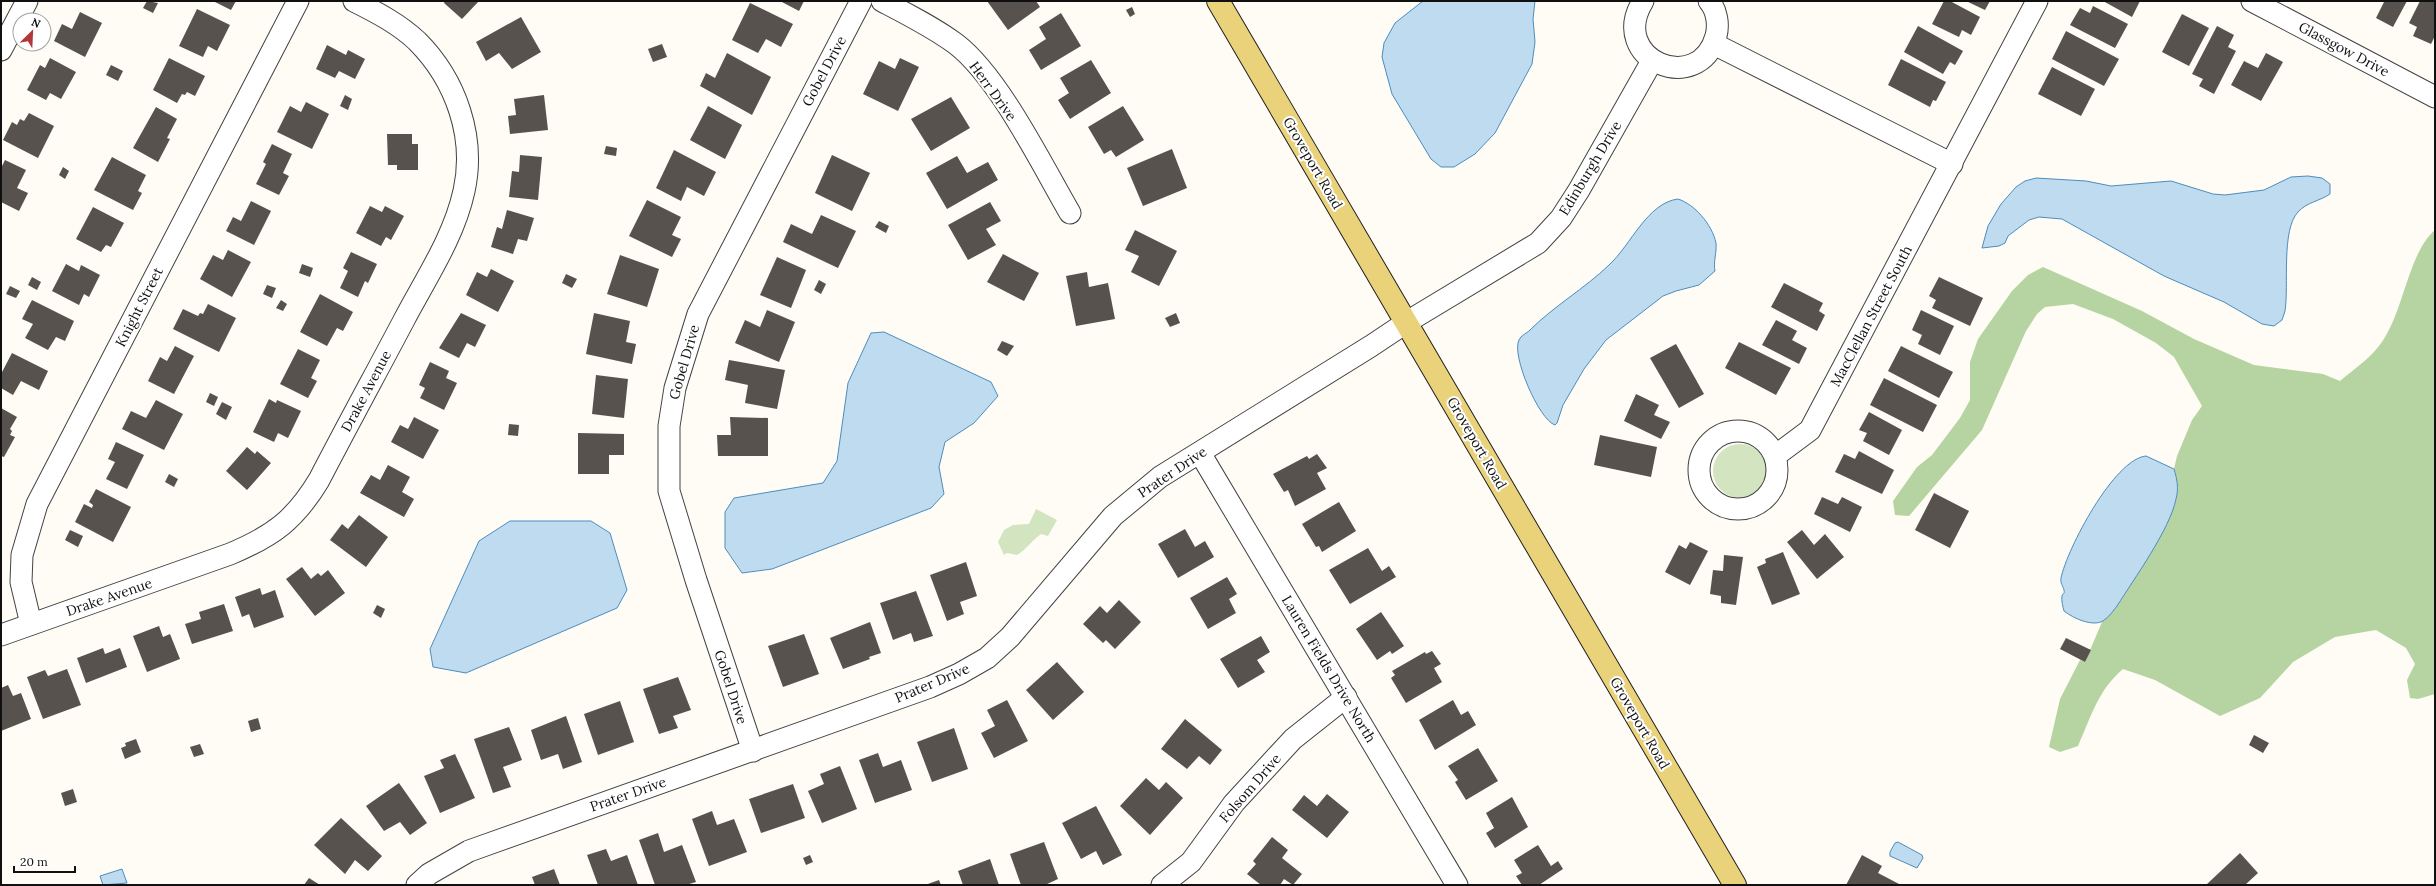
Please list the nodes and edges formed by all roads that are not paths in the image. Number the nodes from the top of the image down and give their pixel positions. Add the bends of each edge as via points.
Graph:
1 (26, 1) edge
2 (298, 1) edge
3 (354, 1) edge
4 (862, 1) edge
5 (882, 1) edge
6 (1218, 1) edge
7 (1643, 1) edge
8 (1709, 1) edge
9 (2037, 1) edge
10 (2252, 1) edge
11 (1714, 44) junction
12 (1, 50) edge
13 (1652, 61) junction
14 (2435, 97) edge
15 (1952, 164) junction
16 (1070, 214) dead end
17 (1407, 322) junction
18 (1200, 453) junction
19 (1775, 456) dead end
20 (30, 624) junction
21 (1, 635) edge
22 (1346, 698) junction
23 (753, 751) junction
24 (418, 885) edge
25 (1162, 885) edge
26 (1457, 885) edge
27 (1735, 885) edge

1 - 12 street
2 - 20 street, Knight Street via 37,504 22,555 20,582
3 - 20 street, Drake Avenue via 417,41 433,59 451,87 466,132 465,183 446,240 319,480 304,504 280,528 257,543 230,554
4 - 23 street, Gobel Drive via 698,314 674,388 669,426 669,491
5 - 16 street, Herr Drive via 914,17 957,45 982,72 1007,106
6 - 17 main road, Groveport Road
7 - 13 street via 1636,13 1636,40 1642,52
8 - 11 street via 1717,16 1718,31
9 - 15 street, MacClellan Street South
10 - 14 street, Glassgow Drive
11 - 13 street via 1705,56 1694,64 1680,68
11 - 15 street
13 - 17 street, Edinburgh Drive via 1579,190 1561,218 1538,243
15 - 19 street, MacClellan Street South via 1810,430
17 - 18 street, Prater Drive
17 - 27 main road, Groveport Road
18 - 22 street, Lauren Fields Drive North
18 - 23 street, Prater Drive via 1160,477 1113,516 1039,605 987,658 930,687
20 - 21 street, Drake Avenue
22 - 25 street, Folsom Drive via 1293,739 1234,803 1191,862
22 - 26 street, Lauren Fields Drive North
23 - 24 street, Prater Drive via 469,851 429,874

